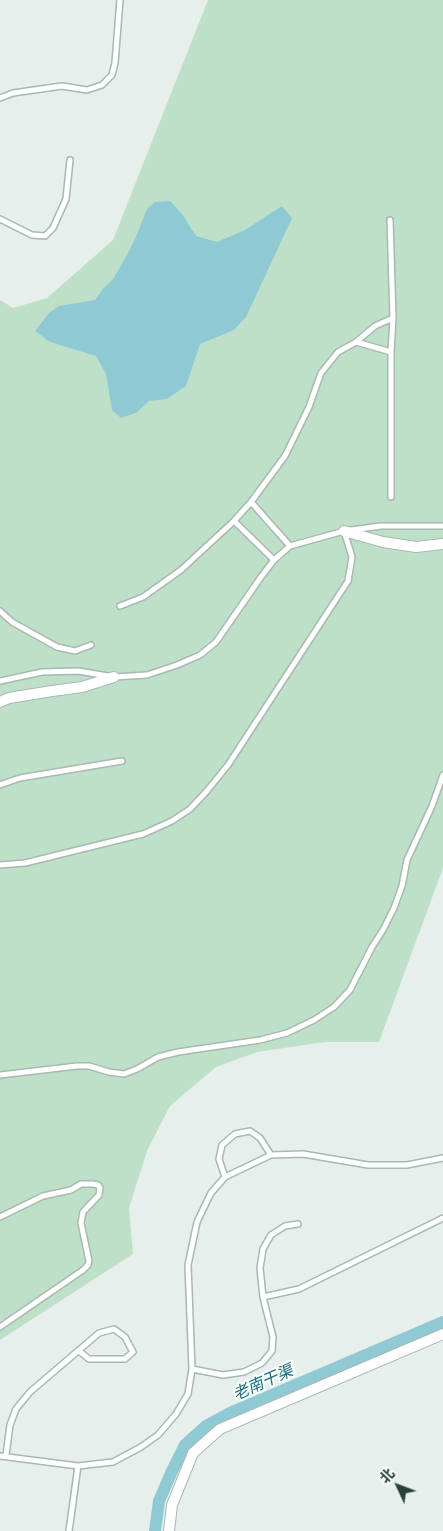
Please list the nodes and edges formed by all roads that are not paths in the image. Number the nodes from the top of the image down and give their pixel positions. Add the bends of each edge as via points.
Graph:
1 (120, 0) edge
2 (0, 98) edge
3 (70, 160) dead end
4 (0, 219) edge
5 (390, 220) dead end
6 (394, 318) junction
7 (356, 342) junction
8 (391, 352) junction
9 (391, 497) dead end
10 (251, 502) junction
11 (234, 521) junction
12 (443, 526) edge
13 (344, 531) junction
14 (443, 544) edge
15 (290, 546) junction
16 (274, 560) junction
17 (120, 606) dead end
18 (0, 611) edge
19 (91, 645) dead end
20 (114, 677) junction
21 (0, 681) edge
22 (0, 702) edge
23 (122, 760) dead end
24 (443, 775) edge
25 (0, 786) edge
26 (0, 865) edge
27 (0, 1075) edge
28 (270, 1155) junction
29 (443, 1158) edge
30 (225, 1177) junction
31 (0, 1217) edge
32 (443, 1218) edge
33 (298, 1224) dead end
34 (263, 1297) junction
35 (0, 1327) edge
36 (443, 1334) edge
37 (79, 1351) junction
38 (192, 1369) junction
39 (3, 1456) edge
40 (78, 1466) junction
41 (69, 1531) edge
42 (169, 1531) edge

1 - 2 lane via 115,63 112,75 102,85 87,90 62,86
3 - 4 lane via 66,199 53,228 45,236 32,236
5 - 6 lane
6 - 7 lane via 375,326
6 - 8 lane
7 - 8 lane
7 - 10 lane via 338,352 321,374 285,456
8 - 9 lane
10 - 11 lane
10 - 15 lane
11 - 16 lane
11 - 17 lane via 181,570 143,597
12 - 13 lane via 381,526
13 - 14 street via 416,547
13 - 15 lane
13 - 26 lane via 352,557 348,580 228,765 190,809 144,834 25,863
15 - 16 lane
16 - 20 lane via 216,642 200,655 147,674
18 - 19 lane via 12,622 57,647 75,651
20 - 21 lane via 78,671 42,672
20 - 22 street via 82,687
23 - 25 lane via 20,778
24 - 27 lane via 407,860 394,908 350,990 334,1007 287,1033 158,1057 124,1074 77,1066
28 - 29 lane via 303,1154 368,1166 407,1165
28 - 30 lane
28 - 30 lane via 260,1138 250,1131 235,1134 222,1145 219,1159
30 - 38 lane via 211,1193 197,1222 188,1265
31 - 35 lane via 43,1196 71,1190 81,1184 98,1185 100,1188 99,1195 83,1212 81,1223 88,1265
32 - 34 lane via 299,1289
33 - 34 lane via 285,1226 271,1235 263,1248 260,1268
34 - 38 lane via 273,1338 272,1351 262,1363 244,1372 223,1375
36 - 42 street via 220,1429 193,1453 172,1505
37 - 37 lane via 99,1333 114,1329 125,1337 133,1352 125,1360 89,1359
37 - 39 lane via 30,1392 16,1409
38 - 40 lane via 188,1394 158,1435 113,1462
39 - 40 lane
40 - 41 lane

